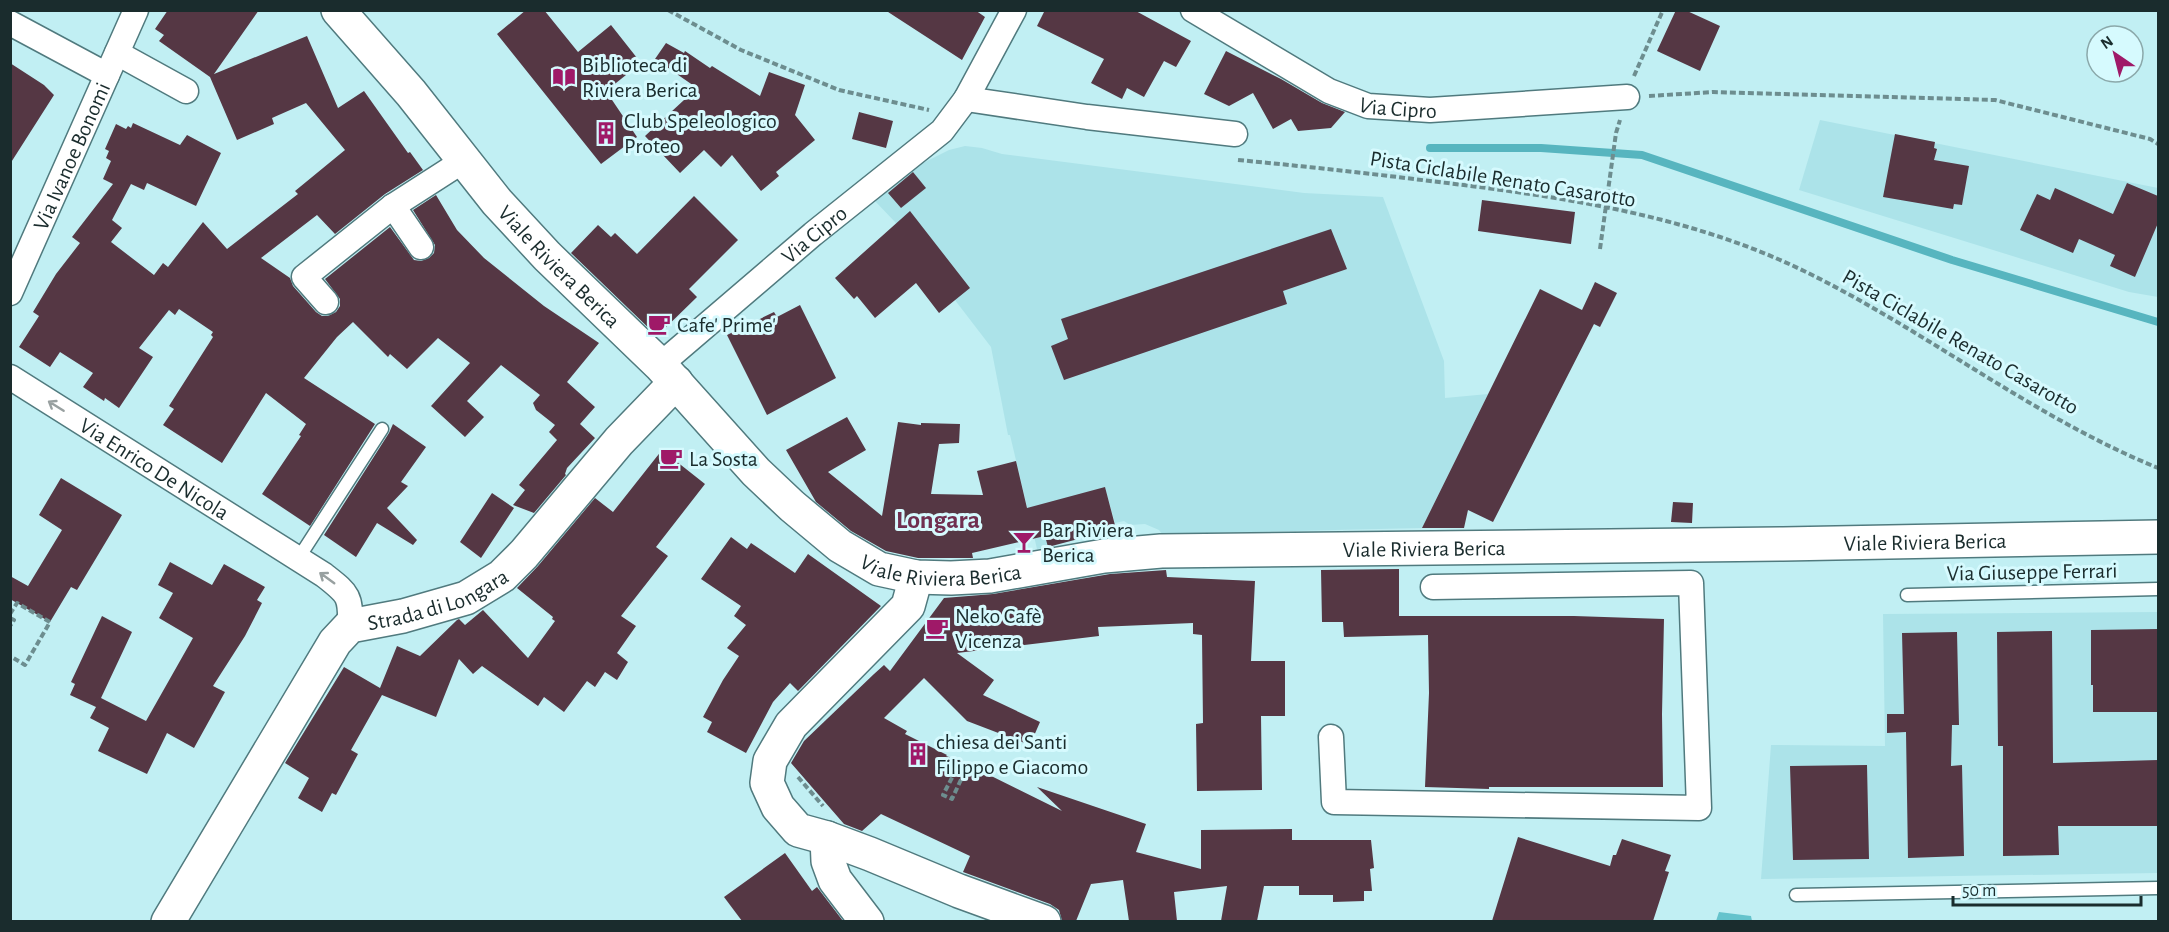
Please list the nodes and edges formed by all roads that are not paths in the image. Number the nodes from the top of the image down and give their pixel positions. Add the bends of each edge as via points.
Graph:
1 (135, 10) edge
2 (338, 10) edge
3 (1014, 10) edge
4 (1192, 10) edge
5 (10, 23) edge
6 (112, 64) junction
7 (186, 91) dead end
8 (1627, 97) road end
9 (966, 99) junction
10 (1236, 134) dead end
11 (463, 161) junction
12 (393, 206) junction
13 (421, 247) dead end
14 (10, 293) edge
15 (326, 302) dead end
16 (668, 373) junction
17 (10, 377) edge
18 (382, 429) dead end
19 (2158, 537) edge
20 (1692, 544) junction
21 (298, 559) junction
22 (916, 577) junction
23 (1691, 583) junction
24 (1433, 587) dead end
25 (2158, 589) edge
26 (1907, 595) dead end
27 (350, 626) junction
28 (1331, 736) dead end
29 (828, 826) junction
30 (2158, 888) edge
31 (1796, 895) dead end
32 (168, 921) edge
33 (867, 921) edge
34 (1044, 921) edge

1 - 6 street, Via Ivanoe Bonomi
2 - 11 main road, Viale Riviera Berica via 411,93
3 - 9 street, Via Cipro
4 - 8 street, Via Cipro via 1329,91 1368,106 1430,110
5 - 6 street
6 - 7 street, Via Ivanoe Bonomi
6 - 14 street, Via Ivanoe Bonomi
9 - 10 street
9 - 16 street, Via Cipro via 942,131 813,234
11 - 12 street
11 - 16 main road, Viale Riviera Berica via 547,256
12 - 13 street
12 - 15 street via 304,277
16 - 22 main road, Viale Riviera Berica via 756,472 840,546 879,569
16 - 27 main road, Strada di Longara via 619,441 502,576 457,602
21 -> 17 street, Via Enrico De Nicola
18 - 21 lane
19 - 20 main road, Viale Riviera Berica
20 - 22 main road, Viale Riviera Berica via 1161,551 1104,556 990,576
20 - 23 street
27 -> 21 street, Via Enrico De Nicola via 351,603 343,590
22 - 29 main road via 908,606 791,725 770,761 767,783 778,807 798,830
23 - 24 street, Viale Riviera Berica
23 - 28 street via 1699,808 1334,802
25 - 26 lane, Via Giuseppe Ferrari
27 - 32 main road, Strada di Longara via 335,642
29 - 33 main road via 828,861 836,880
29 - 34 main road via 959,891
30 - 31 lane

